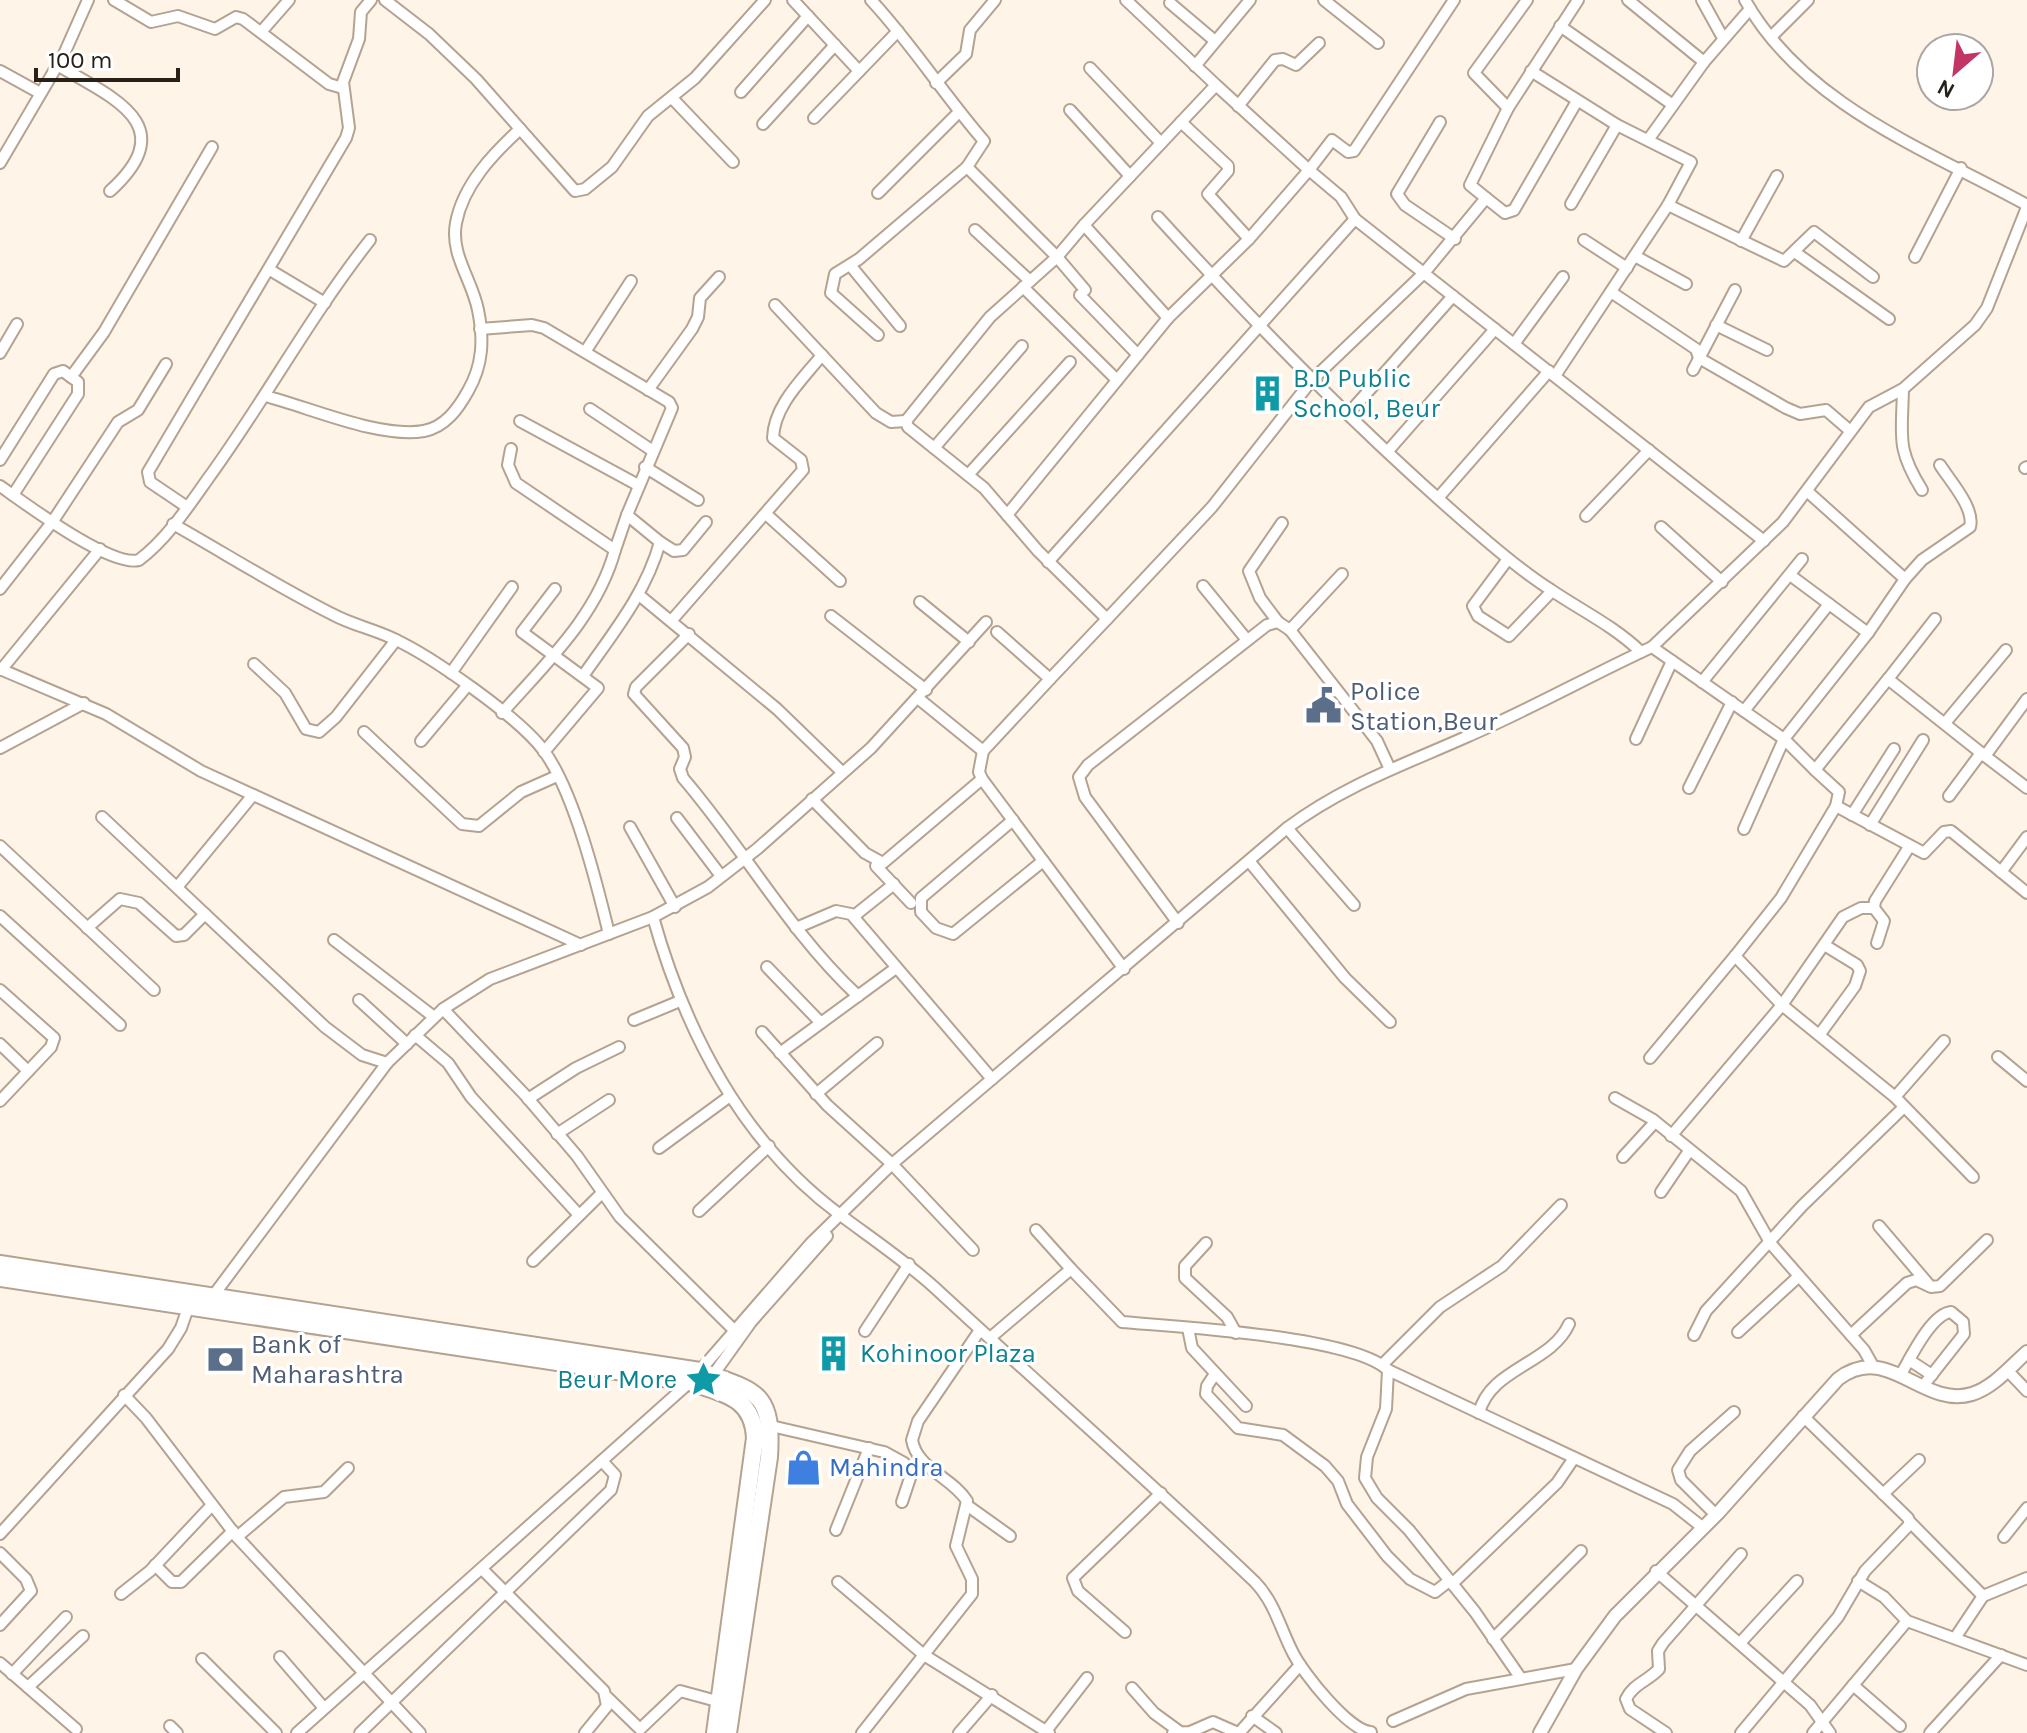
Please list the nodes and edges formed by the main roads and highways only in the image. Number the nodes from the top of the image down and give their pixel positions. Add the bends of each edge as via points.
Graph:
1 (0, 1264) edge
2 (0, 1278) edge
3 (191, 1300) junction
4 (494, 1346) junction
5 (702, 1379) junction
6 (726, 1703) junction
7 (715, 1733) edge
8 (728, 1733) edge

1 - 3 highway
2 - 3 highway
3 - 4 highway
3 - 4 highway via 213,1296
4 - 5 highway
5 - 6 highway via 741,1403 754,1424
5 - 6 highway via 758,1397 769,1410 771,1426
6 - 7 highway
6 - 8 highway

